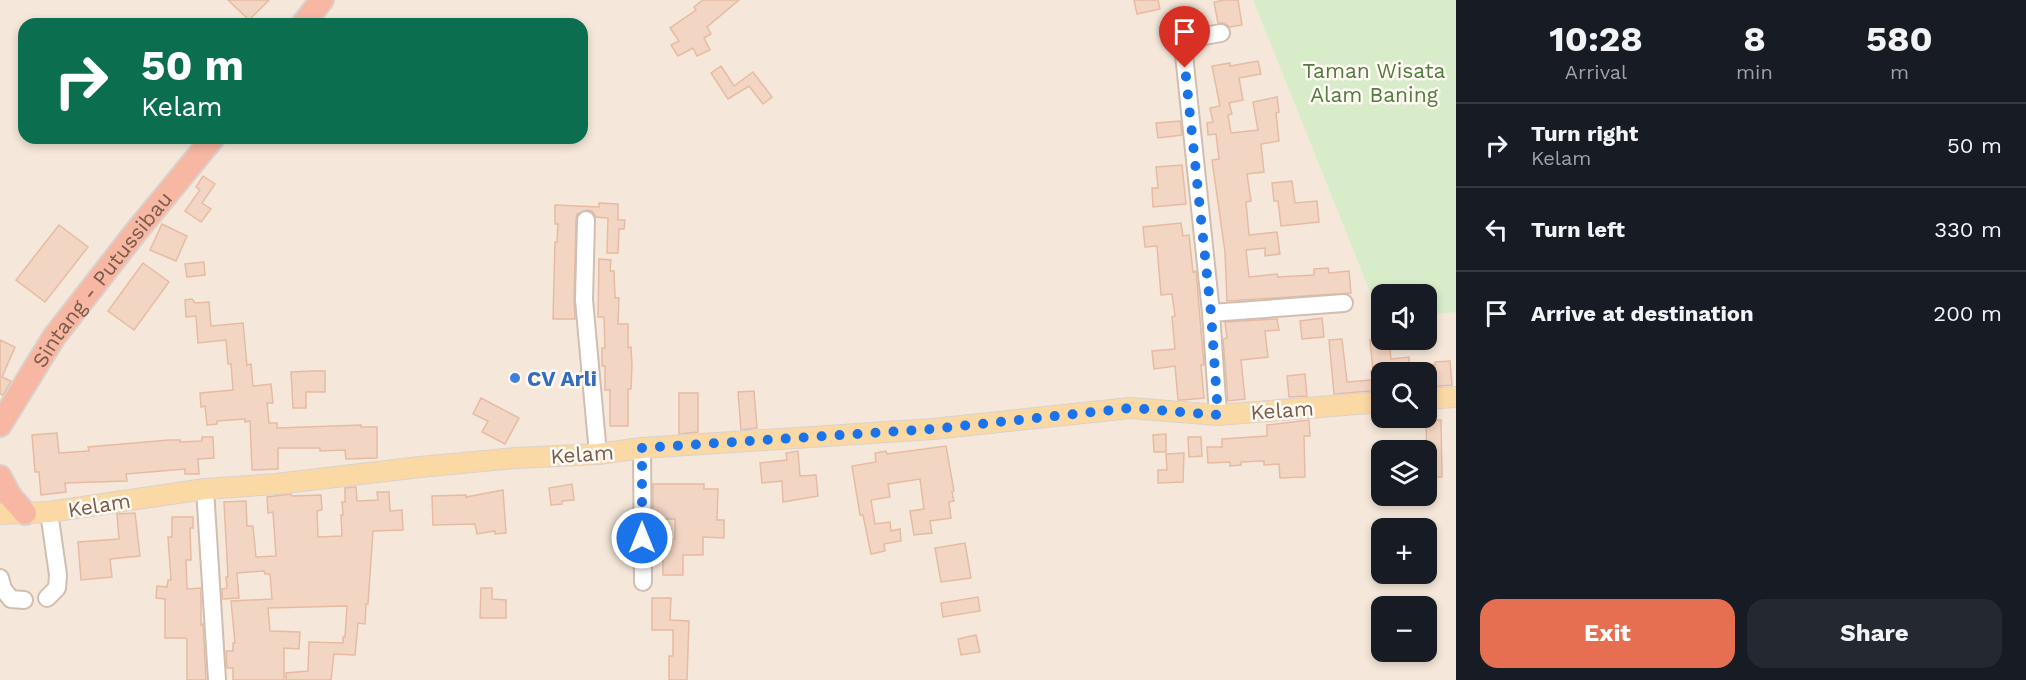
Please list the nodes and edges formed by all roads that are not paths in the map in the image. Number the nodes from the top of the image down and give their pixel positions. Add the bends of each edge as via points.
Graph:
1 (322, 0) edge
2 (308, 18) edge
3 (1221, 33) dead end
4 (208, 144) edge
5 (586, 220) dead end
6 (1344, 303) dead end
7 (1211, 313) junction
8 (1456, 397) edge
9 (1437, 398) edge
10 (1371, 403) edge
11 (1218, 415) junction
12 (0, 425) edge
13 (642, 448) junction
14 (598, 454) junction
15 (0, 477) edge
16 (205, 489) junction
17 (49, 512) junction
18 (0, 513) edge
19 (25, 513) junction
20 (0, 578) edge
21 (643, 582) dead end
22 (47, 598) dead end
23 (24, 600) dead end
24 (217, 680) edge

1 - 2 highway
3 - 7 street via 1188,39 1183,45
4 - 12 highway, Sintang - Putussibau via 54,337
5 - 14 street via 584,300
6 - 7 street
7 - 11 street
8 - 9 main road
10 - 11 main road, Kelam
11 - 13 main road, Kelam via 1131,408 933,429
13 - 14 main road, Kelam
13 - 21 street
14 - 16 main road, Kelam via 505,459
15 - 19 highway
16 - 17 main road, Kelam
16 - 24 street
17 - 19 main road, Kelam
17 - 22 street via 58,575 57,588
18 - 19 main road, Kelam
20 - 23 street via 11,599

